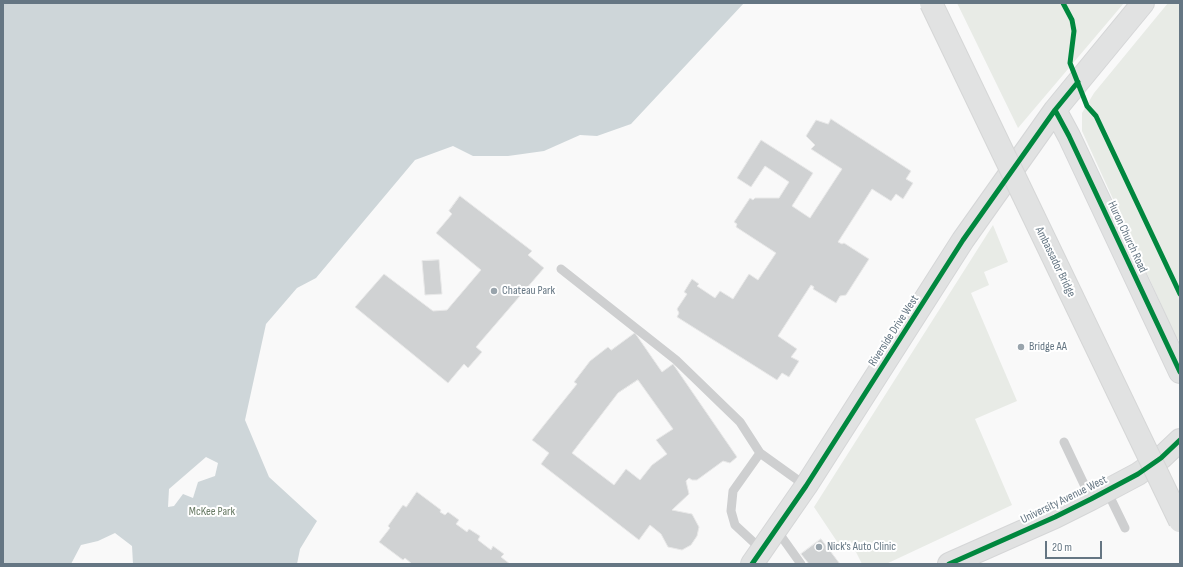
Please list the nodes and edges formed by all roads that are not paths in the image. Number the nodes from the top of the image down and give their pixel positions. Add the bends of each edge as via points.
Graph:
1 (931, 3) edge
2 (1143, 3) edge
3 (1055, 110) junction
4 (561, 269) dead end
5 (1180, 372) edge
6 (1180, 440) edge
7 (1064, 442) dead end
8 (760, 453) junction
9 (806, 486) junction
10 (1099, 495) junction
11 (1180, 521) edge
12 (1125, 528) dead end
13 (776, 529) junction
14 (757, 557) edge
15 (801, 564) edge
16 (949, 564) edge

1 - 11 main road, Ambassador Bridge, bridge
2 - 3 main road, Riverside Drive West
3 - 5 main road, Huron Church Road
3 - 9 main road, Riverside Drive West via 964,240
4 - 8 lane via 676,360 740,422
6 - 10 main road, University Avenue West via 1161,458 1138,474
7 - 10 lane
8 - 9 lane
8 - 14 lane via 733,491 731,511 735,525
9 - 13 main road, Riverside Drive West
10 - 12 lane
10 - 16 main road, University Avenue West
13 - 14 main road, Riverside Drive West
13 - 15 lane

